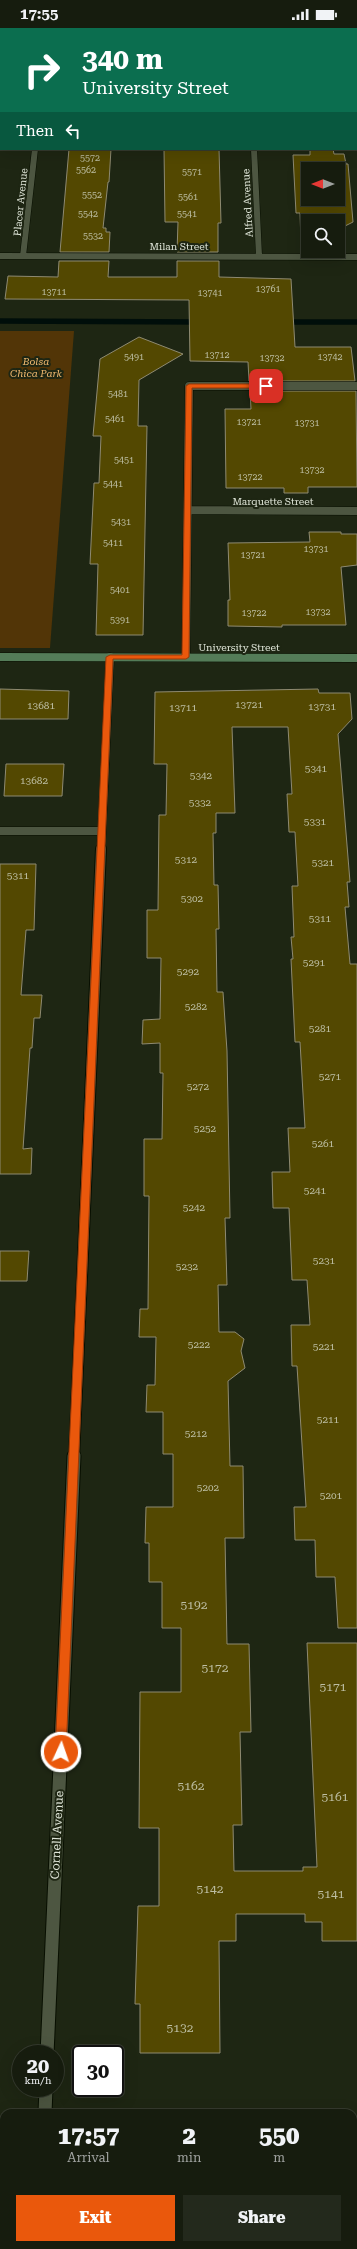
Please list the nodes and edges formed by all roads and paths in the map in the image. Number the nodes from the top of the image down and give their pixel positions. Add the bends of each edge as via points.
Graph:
1 (35, 150) edge
2 (254, 150) edge
3 (0, 256) edge
4 (23, 256) junction
5 (259, 256) junction
6 (357, 257) edge
7 (357, 386) edge
8 (189, 510) junction
9 (357, 511) edge
10 (0, 657) edge
11 (110, 657) junction
12 (186, 657) junction
13 (357, 658) edge
14 (0, 831) edge
15 (102, 831) junction
16 (47, 2045) edge
17 (45, 2097) edge
18 (44, 2109) edge

1 - 4 street, Placer Avenue
2 - 5 street, Alfred Avenue
3 - 4 street, Milan Street
4 - 5 street, Milan Street
5 - 6 street, Milan Street
7 - 8 street via 189,386
8 - 9 street, Marquette Street
8 - 12 street
10 - 11 street, University Street
11 - 12 street, University Street
11 - 15 street, Cornell Avenue
12 - 13 street, University Street
14 - 15 street
15 - 16 street, Cornell Avenue
17 - 18 street

